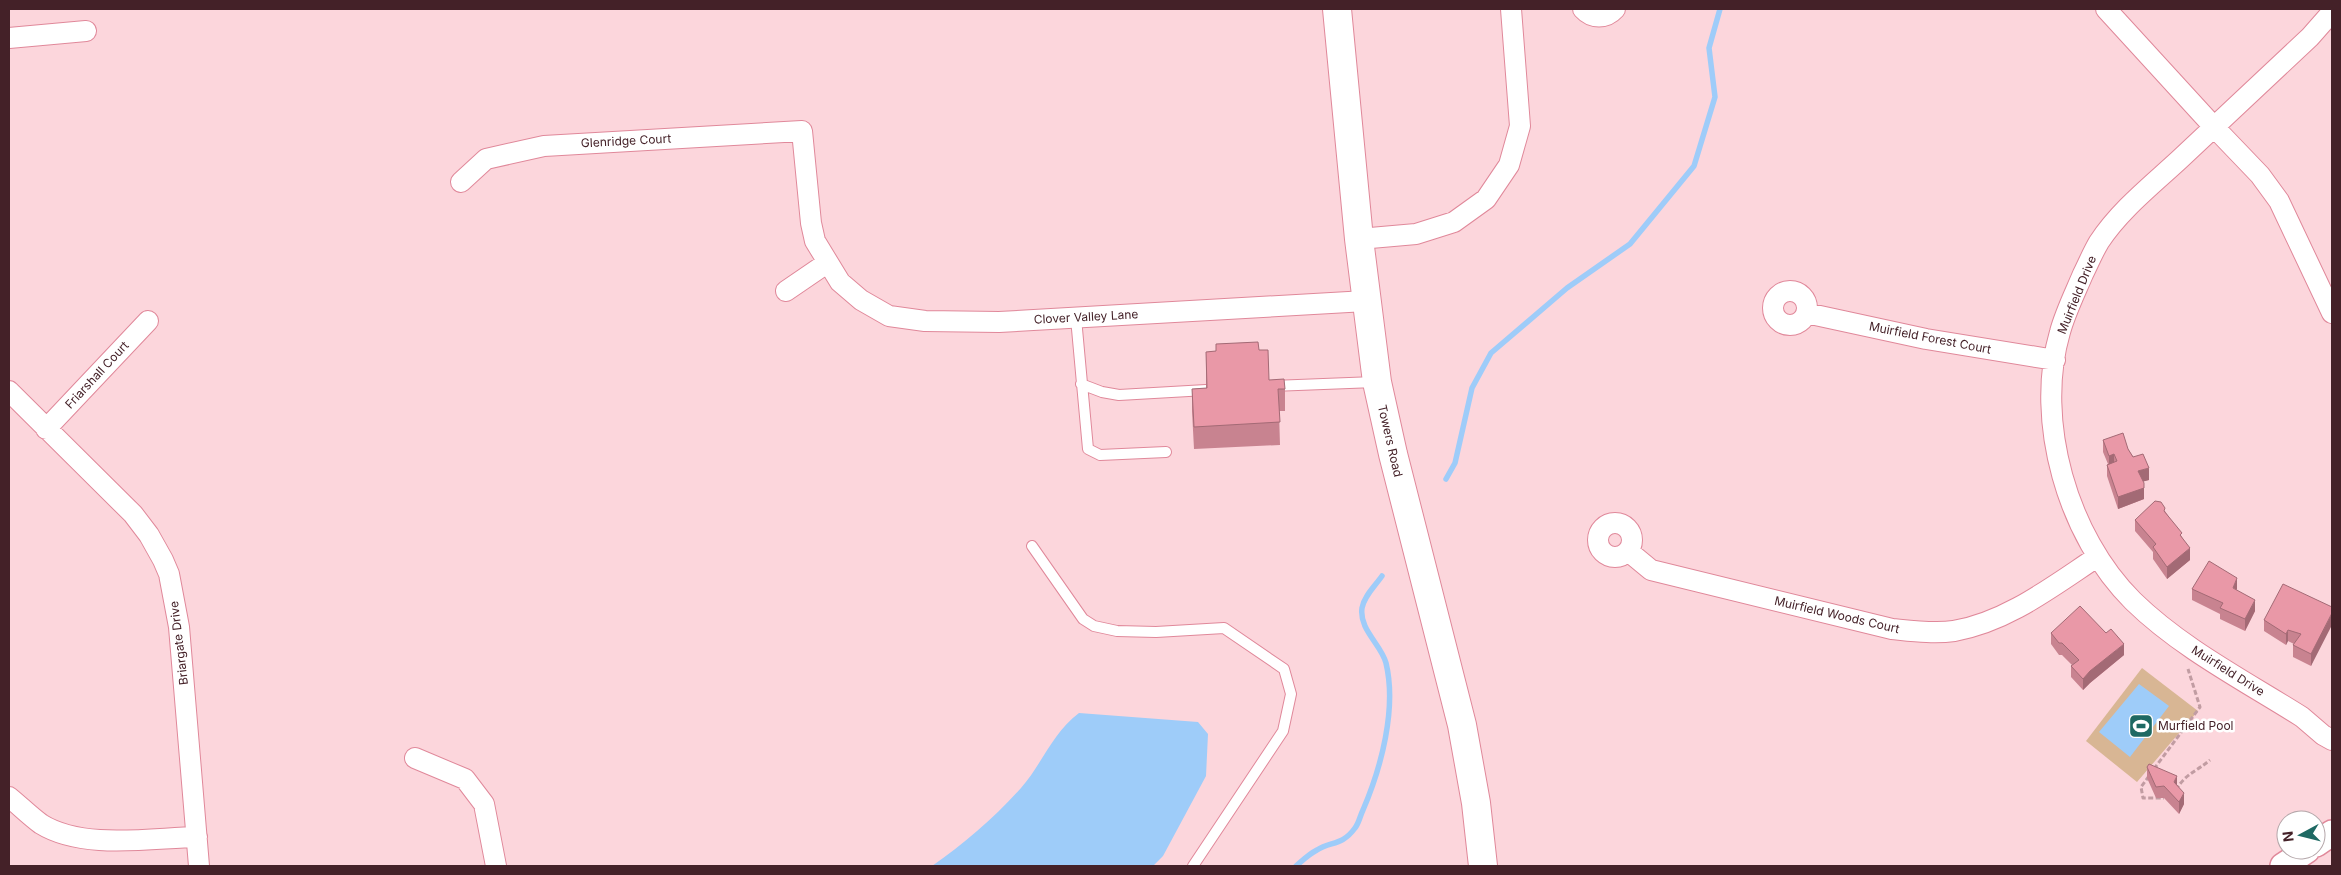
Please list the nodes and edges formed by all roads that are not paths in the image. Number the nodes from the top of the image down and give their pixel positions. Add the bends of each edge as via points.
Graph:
1 (1337, 9) edge
2 (1511, 9) edge
3 (1582, 9) edge
4 (1615, 9) edge
5 (2106, 9) edge
6 (2332, 12) edge
7 (86, 31) dead end
8 (9, 38) edge
9 (2214, 128) junction
10 (802, 130) joint
11 (461, 182) dead end
12 (1359, 239) junction
13 (827, 263) junction
14 (786, 291) dead end
15 (1366, 301) junction
16 (1806, 313) dead end
17 (2332, 313) edge
18 (1076, 318) junction
19 (148, 321) dead end
20 (2055, 360) junction
21 (1377, 382) junction
22 (1081, 384) junction
23 (1268, 386) edge
24 (1207, 390) edge
25 (9, 391) edge
26 (46, 429) junction
27 (1166, 452) dead end
28 (1032, 546) dead end
29 (1628, 551) dead end
30 (2097, 557) junction
31 (2328, 737) edge
32 (2332, 754) edge
33 (415, 758) dead end
34 (9, 797) edge
35 (197, 837) junction
36 (199, 866) edge
37 (496, 866) edge
38 (1193, 866) edge
39 (1482, 866) edge

1 - 12 main road, Towers Road
2 - 12 street via 1520,126 1509,165 1486,199 1454,222 1416,234
3 - 4 street via 1598,17
5 - 9 street
6 - 9 street, Muirfield Drive
7 - 8 street
9 - 17 street via 2260,175 2279,201
9 - 20 street, Muirfield Drive via 2128,208 2099,242 2077,287 2060,333
10 - 11 street, Glenridge Court via 544,146 486,159
10 - 13 street, Clover Valley Lane via 811,223 815,241
12 - 15 main road, Towers Road
13 - 14 street
13 - 18 street, Clover Valley Lane via 840,282 861,300 889,316 924,321 999,322
15 - 18 street, Clover Valley Lane
15 - 21 main road, Towers Road
16 - 20 street, Muirfield Forest Court via 1926,339
18 - 22 lane
19 - 26 street, Friarshall Court
20 - 30 street, Muirfield Drive via 2051,387 2056,445 2063,478 2077,517
21 - 23 lane
21 - 39 main road, Towers Road via 1392,454 1462,724 1476,803
22 - 24 lane via 1119,395
22 - 27 lane via 1088,449 1100,455
25 - 26 street, Briargate Drive
26 - 35 street, Briargate Drive via 133,514 149,535 169,574 179,627
28 - 38 lane via 1083,619 1094,626 1117,631 1156,632 1224,628 1284,669 1290,694 1283,731
29 - 30 street, Muirfield Woods Court via 1651,570 1892,630 1922,632 1952,631 1999,618
30 - 31 street, Muirfield Drive via 2131,599 2160,626
31 - 32 street, Muirfield Drive
33 - 37 street via 465,780 484,804
34 - 35 street via 41,824 61,833 99,840
35 - 36 street, Briargate Drive

